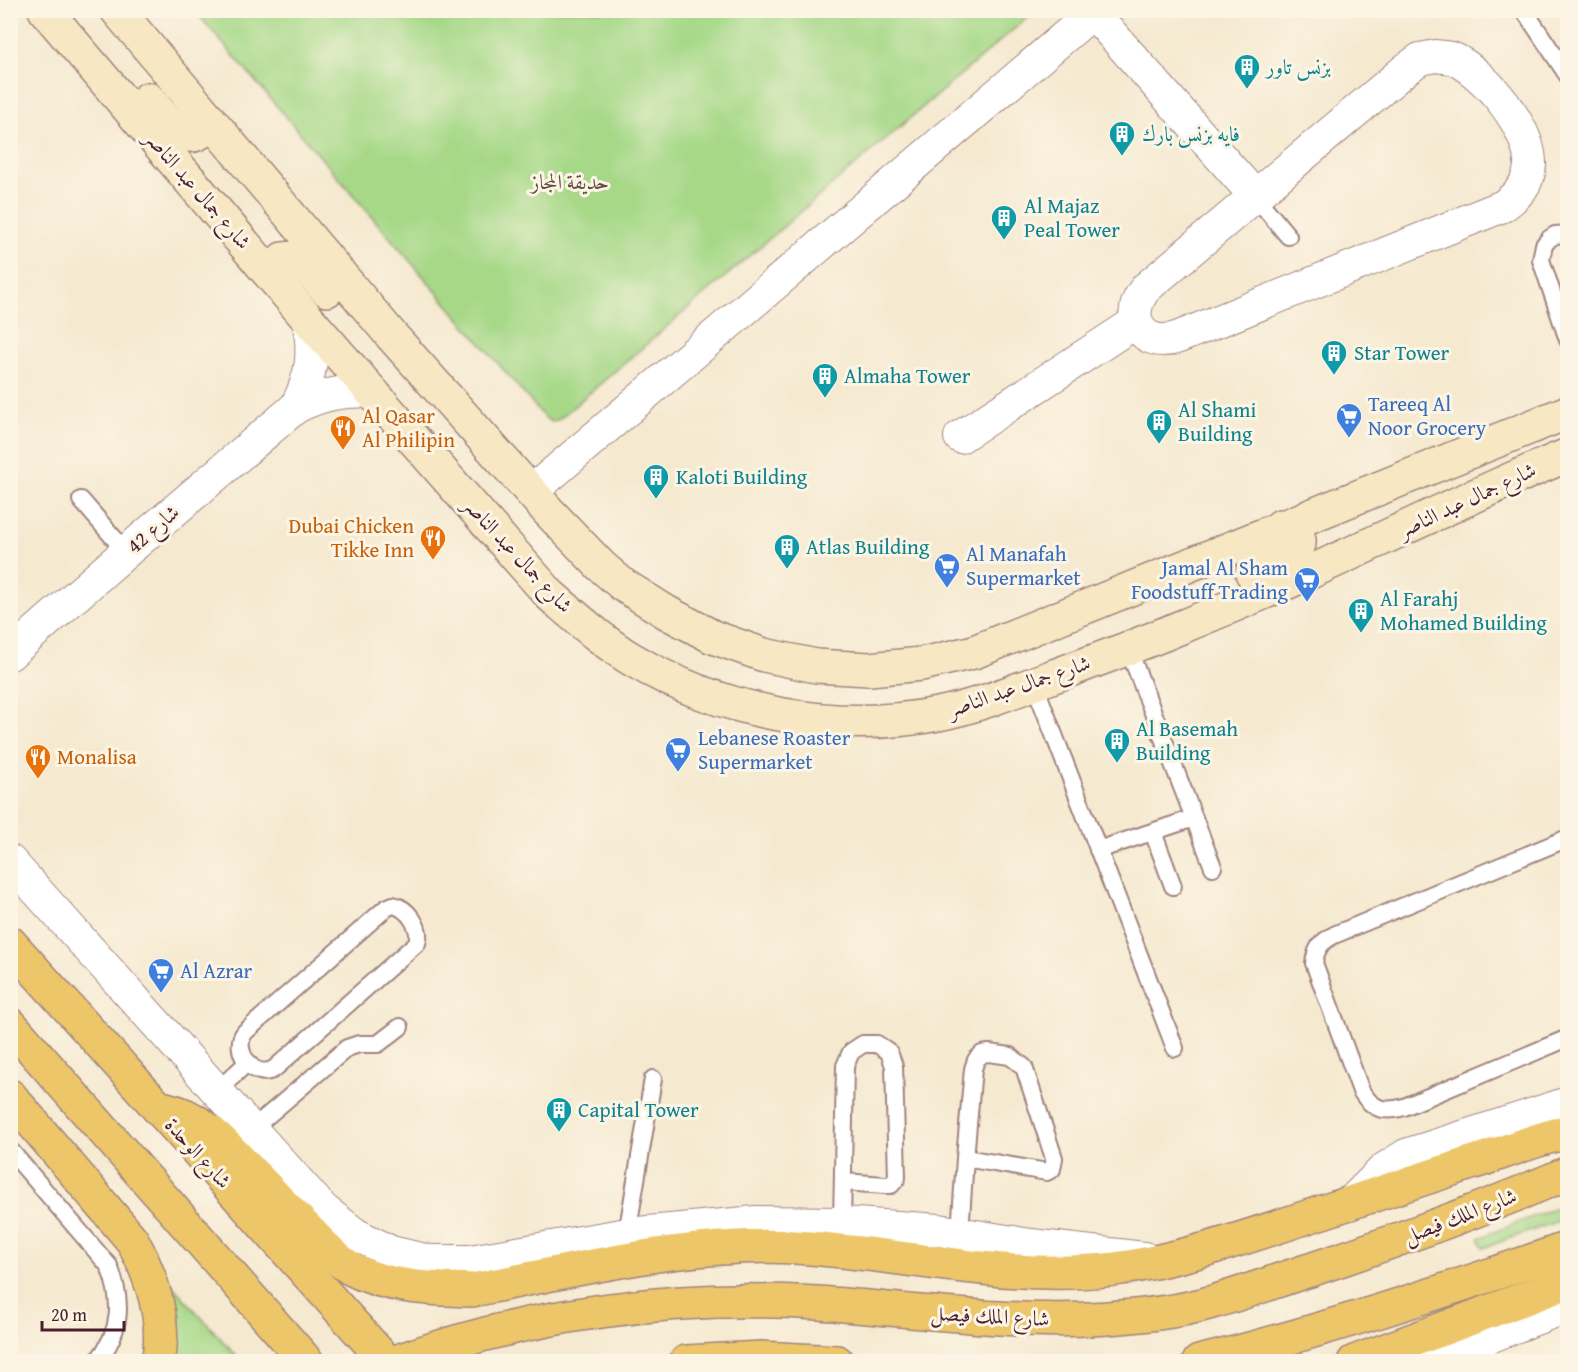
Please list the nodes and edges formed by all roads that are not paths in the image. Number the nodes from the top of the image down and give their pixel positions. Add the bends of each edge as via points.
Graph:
1 (45, 10) edge
2 (117, 10) edge
3 (1524, 10) edge
4 (1095, 12) edge
5 (69, 38) junction
6 (1568, 76) edge
7 (208, 118) junction
8 (1255, 196) junction
9 (1568, 234) edge
10 (1288, 236) dead end
11 (275, 280) junction
12 (308, 319) junction
13 (1136, 322) junction
14 (391, 335) junction
15 (1568, 340) edge
16 (373, 392) junction
17 (296, 407) junction
18 (1568, 412) edge
19 (960, 436) dead end
20 (1560, 462) edge
21 (531, 492) junction
22 (81, 500) dead end
23 (1281, 526) junction
24 (126, 552) junction
25 (1177, 629) junction
26 (1128, 648) junction
27 (10, 654) edge
28 (1034, 683) junction
29 (1194, 818) junction
30 (1153, 832) junction
31 (1568, 838) edge
32 (1098, 850) junction
33 (10, 861) edge
34 (1213, 867) dead end
35 (1173, 886) dead end
36 (10, 943) edge
37 (10, 1024) edge
38 (400, 1027) dead end
39 (1568, 1038) edge
40 (1175, 1048) dead end
41 (248, 1062) junction
42 (653, 1079) dead end
43 (218, 1090) junction
44 (10, 1096) edge
45 (1568, 1102) edge
46 (157, 1107) junction
47 (252, 1129) junction
48 (1568, 1132) edge
49 (10, 1150) edge
50 (965, 1158) junction
51 (1568, 1173) edge
52 (843, 1182) junction
53 (1349, 1204) junction
54 (842, 1223) junction
55 (960, 1233) junction
56 (627, 1234) junction
57 (1568, 1248) edge
58 (1160, 1260) junction
59 (1568, 1282) edge
60 (1568, 1306) edge
61 (97, 1362) edge
62 (158, 1362) edge
63 (307, 1362) edge
64 (387, 1362) edge
65 (395, 1362) edge
66 (686, 1362) edge
67 (837, 1362) edge
68 (1199, 1362) edge
69 (1354, 1362) edge
70 (1426, 1362) edge

1 - 5 street, شارع جمال عبد الناصر
2 - 7 street, شارع جمال عبد الناصر
3 - 6 lane
4 - 8 street
4 - 21 street
5 - 7 street via 100,47 182,134 199,133
5 - 11 street, شارع جمال عبد الناصر
7 - 14 street, شارع جمال عبد الناصر
8 - 10 lane
8 - 13 street via 1146,288 1136,304
8 - 13 street via 1406,69 1420,59 1436,56 1453,58 1487,84 1518,127 1530,165 1522,189 1503,206 1167,341 1154,340
9 - 15 lane via 1549,239 1541,260
11 - 12 street, شارع جمال عبد الناصر
11 - 14 street via 275,268 283,259 294,258 367,333 378,337
12 - 16 street, شارع جمال عبد الناصر
12 - 17 street, شارع 42 via 312,364
13 - 19 street
14 - 21 street, شارع جمال عبد الناصر
16 - 17 street, شارع 42 via 334,393
16 - 28 street, شارع جمال عبد الناصر via 550,595 633,660 680,684 729,702 781,714 864,721 938,714 989,701
17 - 24 street, شارع 42
18 - 23 street, شارع جمال عبد الناصر
20 - 25 street, شارع جمال عبد الناصر
21 - 23 street, شارع جمال عبد الناصر via 601,566 666,612 713,637 764,655 816,666 858,668 922,664 974,652
22 - 24 lane
23 - 25 street via 1296,533 1299,540 1293,555 1203,594 1187,609
24 - 27 street, شارع 42
25 - 26 street, شارع جمال عبد الناصر
26 - 28 street, شارع جمال عبد الناصر
26 - 29 lane
28 - 32 lane
29 - 30 lane
29 - 34 lane
30 - 32 lane
30 - 35 lane
31 - 39 lane via 1334,934 1323,940 1314,963 1361,1091 1379,1109 1392,1111 1404,1107
32 - 40 lane
33 - 43 street
36 - 46 main road, شارع الوحدة
37 - 63 main road
38 - 47 lane via 378,1044 347,1048
41 - 41 lane via 261,1072 274,1069 413,947 418,929 405,910 386,908 245,1032 239,1043
41 - 43 lane
42 - 56 lane
43 - 47 street
44 - 62 main road via 132,1240 156,1295 160,1324
45 - 53 street via 1406,1155 1384,1169
46 - 58 main road via 176,1111 205,1128 350,1268 401,1285 472,1290 666,1253 751,1246 837,1251 1032,1273 1075,1273
46 - 64 main road, شارع الوحدة
47 - 56 street via 324,1210 355,1234 391,1252 430,1260 470,1261
48 - 53 main road
49 - 61 lane via 109,1266 117,1286 119,1308 115,1329
50 - 50 lane via 1042,1172 1054,1164 1024,1067 1010,1056 982,1053 976,1060
50 - 55 lane
51 - 65 main road, شارع الملك فيصل via 1376,1248 1207,1304 1165,1312 1037,1321 818,1303 688,1302 558,1318
52 - 52 lane via 846,1066 850,1052 862,1044 877,1044 889,1052 894,1066 897,1178 885,1185
52 - 54 lane
53 - 58 main road
54 - 55 street
54 - 56 street via 756,1222
55 - 58 street
57 - 68 main road via 1402,1304
59 - 69 main road
60 - 70 street
66 - 67 main road via 761,1358

